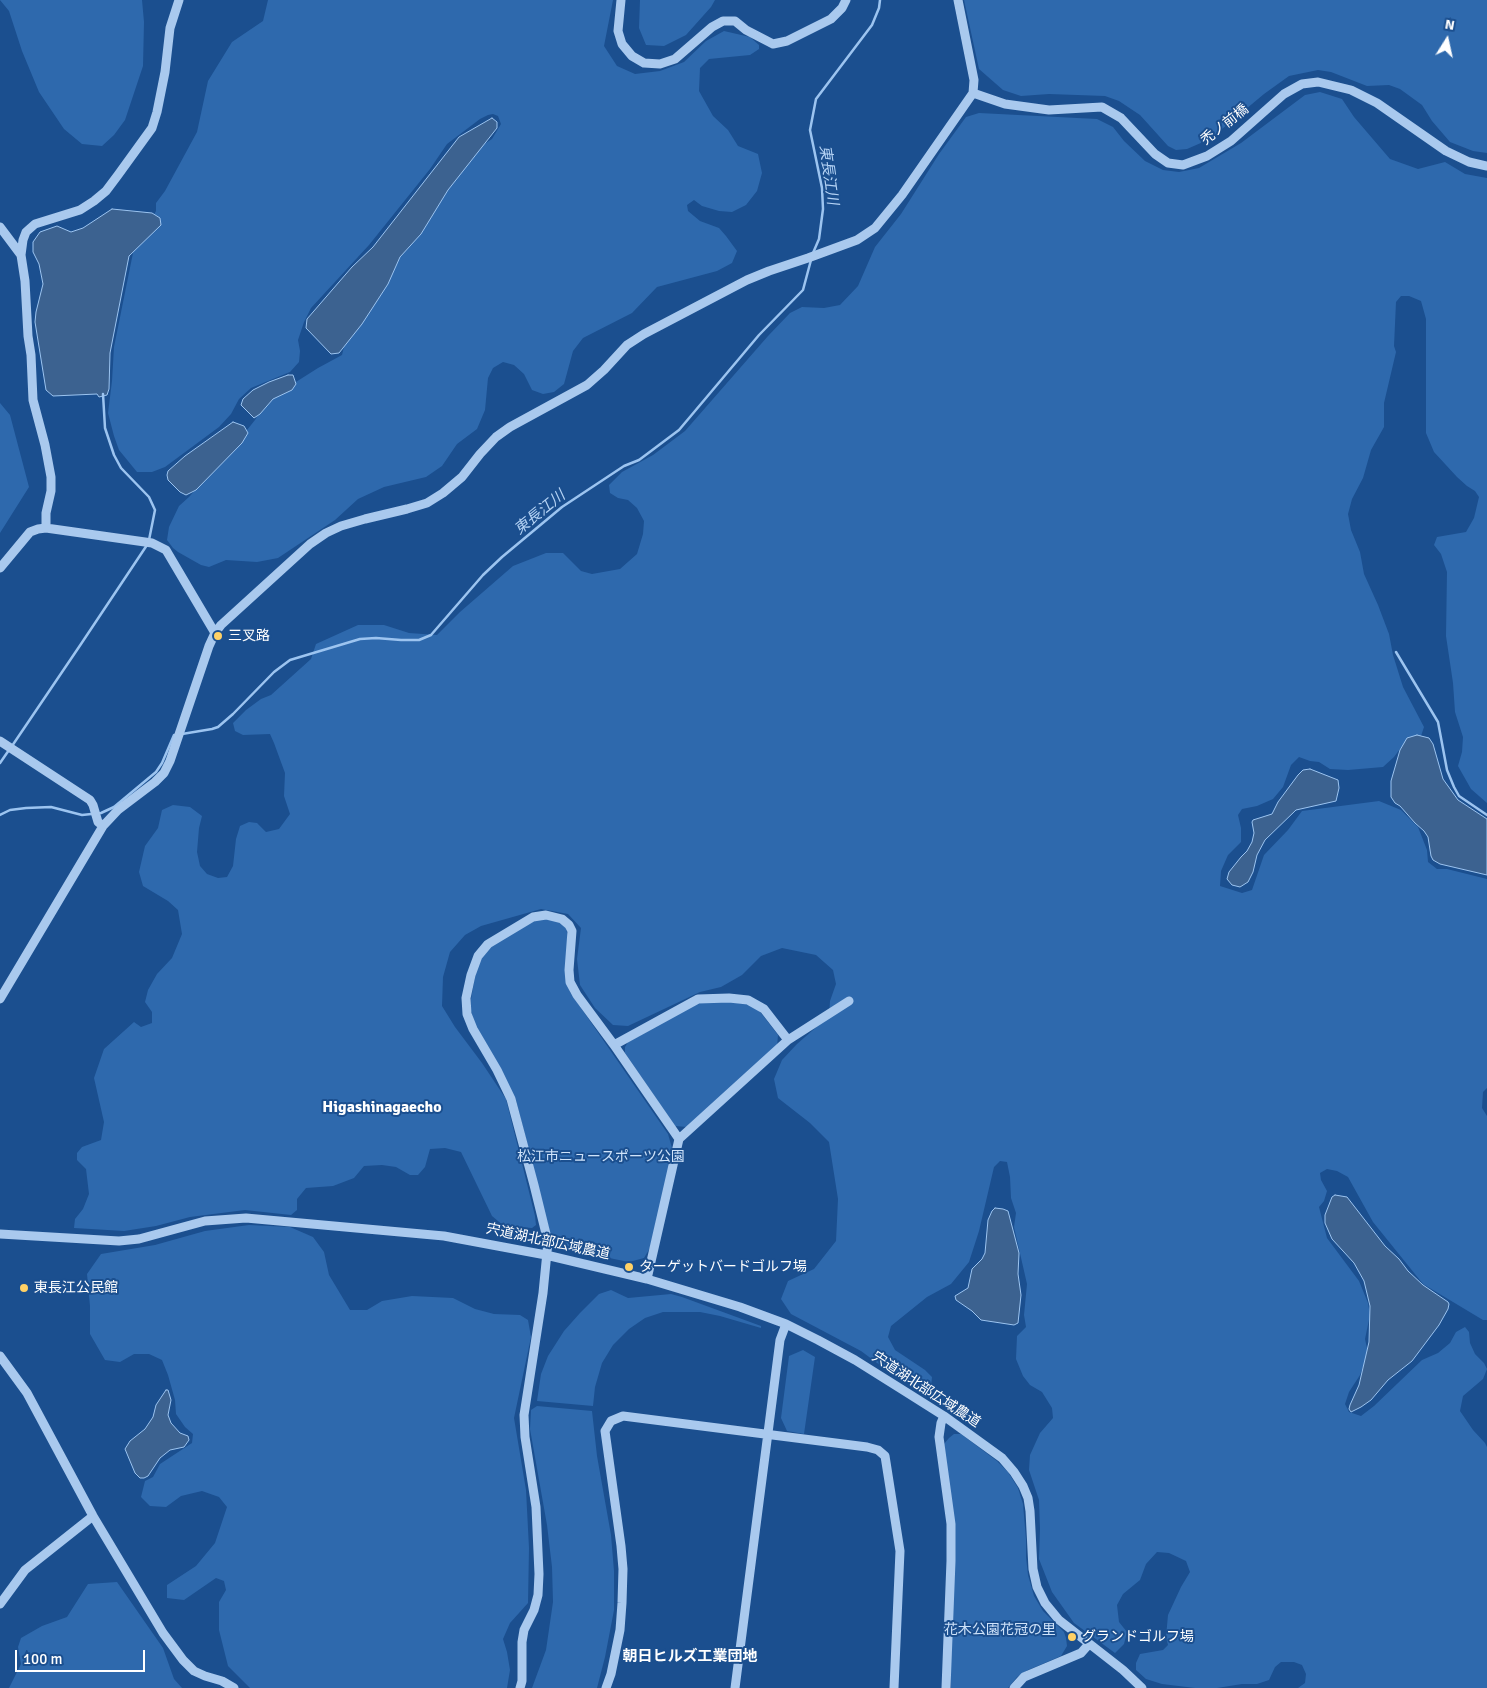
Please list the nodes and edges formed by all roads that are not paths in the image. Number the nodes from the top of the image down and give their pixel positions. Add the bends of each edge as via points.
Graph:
1 (179, 0) edge
2 (621, 0) edge
3 (846, 0) edge
4 (958, 0) edge
5 (973, 93) junction
6 (1487, 166) edge
7 (0, 227) edge
8 (21, 255) junction
9 (46, 528) junction
10 (0, 568) edge
11 (215, 633) junction
12 (0, 741) edge
13 (103, 826) junction
14 (0, 999) edge
15 (849, 1001) dead end
16 (788, 1040) junction
17 (614, 1045) junction
18 (678, 1139) junction
19 (0, 1234) edge
20 (546, 1255) junction
21 (647, 1279) junction
22 (786, 1324) junction
23 (0, 1356) edge
24 (944, 1416) junction
25 (768, 1434) junction
26 (92, 1516) junction
27 (0, 1604) edge
28 (1089, 1644) junction
29 (234, 1688) edge
30 (520, 1688) edge
31 (606, 1688) edge
32 (735, 1688) edge
33 (894, 1688) edge
34 (946, 1688) edge
35 (1014, 1688) edge
36 (1142, 1688) edge

1 - 8 street via 170,28 165,72 152,128 106,191 80,210 34,224 26,232
2 - 3 street via 618,30 622,44 632,56 644,63 660,64 675,58 723,21 734,21 773,44 788,41 831,19
4 - 5 street via 974,80
5 - 6 street, 禿ノ前橋 via 1005,104 1049,110 1102,107 1121,118 1155,154 1168,162 1184,165 1207,156 1231,140 1284,94 1302,84 1318,82 1351,90 1377,103 1446,151
5 - 11 street via 902,196 875,228 857,240 747,280 644,334 627,345 586,385 496,438 462,477 443,493 408,510 342,526 310,544
7 - 8 street
8 - 9 street via 33,400 51,477
9 - 10 street via 30,532
9 - 11 street via 152,544 166,550
11 - 13 street via 164,773
12 - 13 street via 90,800 98,822
13 - 14 street
15 - 16 street
16 - 17 street via 764,1009 748,1000 698,998
16 - 18 street
17 - 18 street
17 - 20 street via 570,982 572,931 562,919 546,915 533,917 488,944 478,956 466,998 467,1014 511,1098 548,1242
18 - 21 street
19 - 20 street, 宍道湖北部広域農道 via 119,1241 139,1239 205,1221 246,1218 444,1236
20 - 21 street, 宍道湖北部広域農道
20 - 30 street via 524,1415 536,1508 538,1595 524,1630
21 - 22 street, 宍道湖北部広域農道
22 - 24 street, 宍道湖北部広域農道 via 855,1360
22 - 25 street via 780,1340
23 - 26 street via 28,1393
24 - 28 street, 宍道湖北部広域農道 via 1002,1458 1023,1486 1030,1512 1037,1587 1059,1620
24 - 34 street via 939,1437 951,1533
25 - 31 street via 623,1416 609,1424 605,1436 623,1569 620,1630
25 - 32 street
25 - 33 street via 868,1447 885,1456 900,1551
26 - 27 street via 26,1570
26 - 29 street via 183,1660 194,1672
28 - 35 street via 1081,1653 1024,1677
28 - 36 street, 宍道湖北部広域農道

